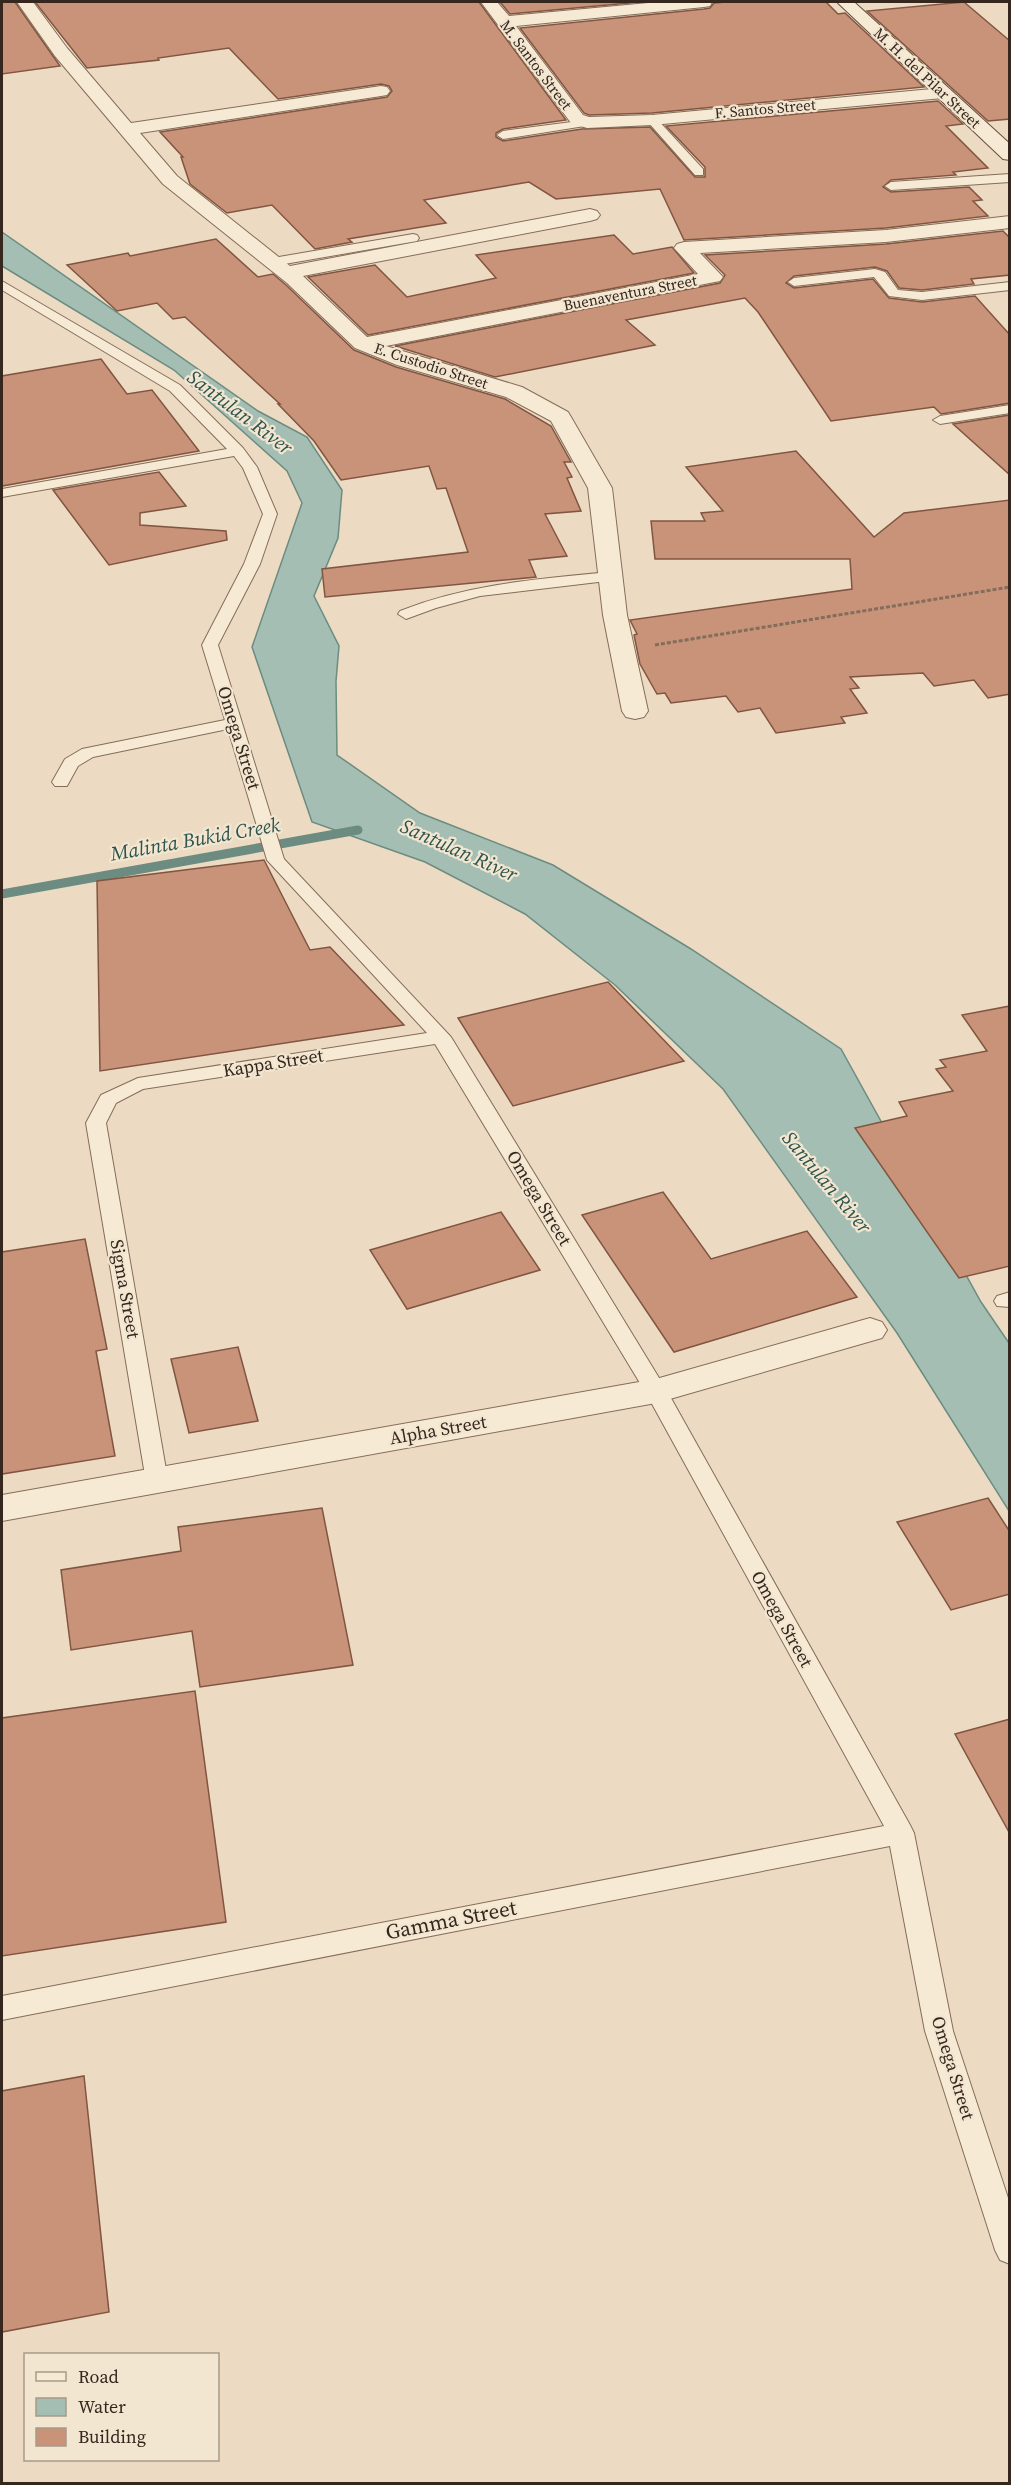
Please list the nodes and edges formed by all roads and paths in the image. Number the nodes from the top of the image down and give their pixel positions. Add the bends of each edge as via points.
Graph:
1 (25, 2) edge
2 (489, 2) edge
3 (704, 2) edge
4 (845, 2) edge
5 (504, 22) junction
6 (381, 92) dead end
7 (943, 93) junction
8 (652, 120) junction
9 (587, 123) junction
10 (129, 129) junction
11 (503, 135) dead end
12 (1010, 155) edge
13 (699, 172) dead end
14 (1010, 178) edge
15 (891, 186) dead end
16 (590, 215) dead end
17 (1010, 222) edge
18 (413, 238) dead end
19 (279, 267) junction
20 (794, 282) dead end
21 (2, 285) edge
22 (1010, 286) edge
23 (362, 344) junction
24 (1010, 409) edge
25 (940, 420) dead end
26 (238, 451) junction
27 (2, 493) edge
28 (610, 577) junction
29 (1010, 587) edge
30 (406, 614) dead end
31 (624, 650) junction
32 (635, 711) dead end
33 (234, 723) junction
34 (61, 782) dead end
35 (441, 1037) junction
36 (108, 1099) joint
37 (870, 1330) dead end
38 (656, 1392) junction
39 (157, 1481) junction
40 (2, 1508) edge
41 (901, 1833) junction
42 (2, 2008) edge
43 (1010, 2250) edge

1 - 10 street, E. Custodio Street via 61,52
2 - 5 street, M. Santos Street
3 - 5 street
4 - 7 street, M. H. del Pilar Street
5 - 9 street, M. Santos Street via 578,119
6 - 10 street
7 - 8 street, F. Santos Street
7 - 12 street, M. H. del Pilar Street
8 - 9 street, F. Santos Street
8 - 13 lane
9 - 11 lane
10 - 19 street, E. Custodio Street via 170,180
14 - 15 lane
16 - 19 street
17 - 23 street, Buenaventura Street via 886,236 684,248 713,277
18 - 19 lane
19 - 23 street, E. Custodio Street
20 - 22 lane via 875,273 894,293 922,296
21 - 26 lane, Omega Street via 175,388
23 - 28 street, E. Custodio Street via 514,392 560,417 600,488
24 - 25 lane
26 - 27 lane
26 - 33 lane, Omega Street via 250,467 270,514 252,564 210,645
28 - 30 lane via 485,590 431,602
28 - 31 street, E. Custodio Street
29 - 31 path
31 - 32 street, E. Custodio Street
33 - 34 lane via 88,753 71,763
33 - 35 lane, Omega Street via 276,858
35 - 36 lane, Kappa Street via 138,1084
35 - 38 lane, Omega Street
36 - 39 lane, Sigma Street via 96,1123
37 - 38 street, Alpha Street
38 - 39 street, Alpha Street
38 - 41 lane, Omega Street
39 - 40 street, Alpha Street
41 - 42 lane, Gamma Street
41 - 43 lane, Omega Street via 939,2031

